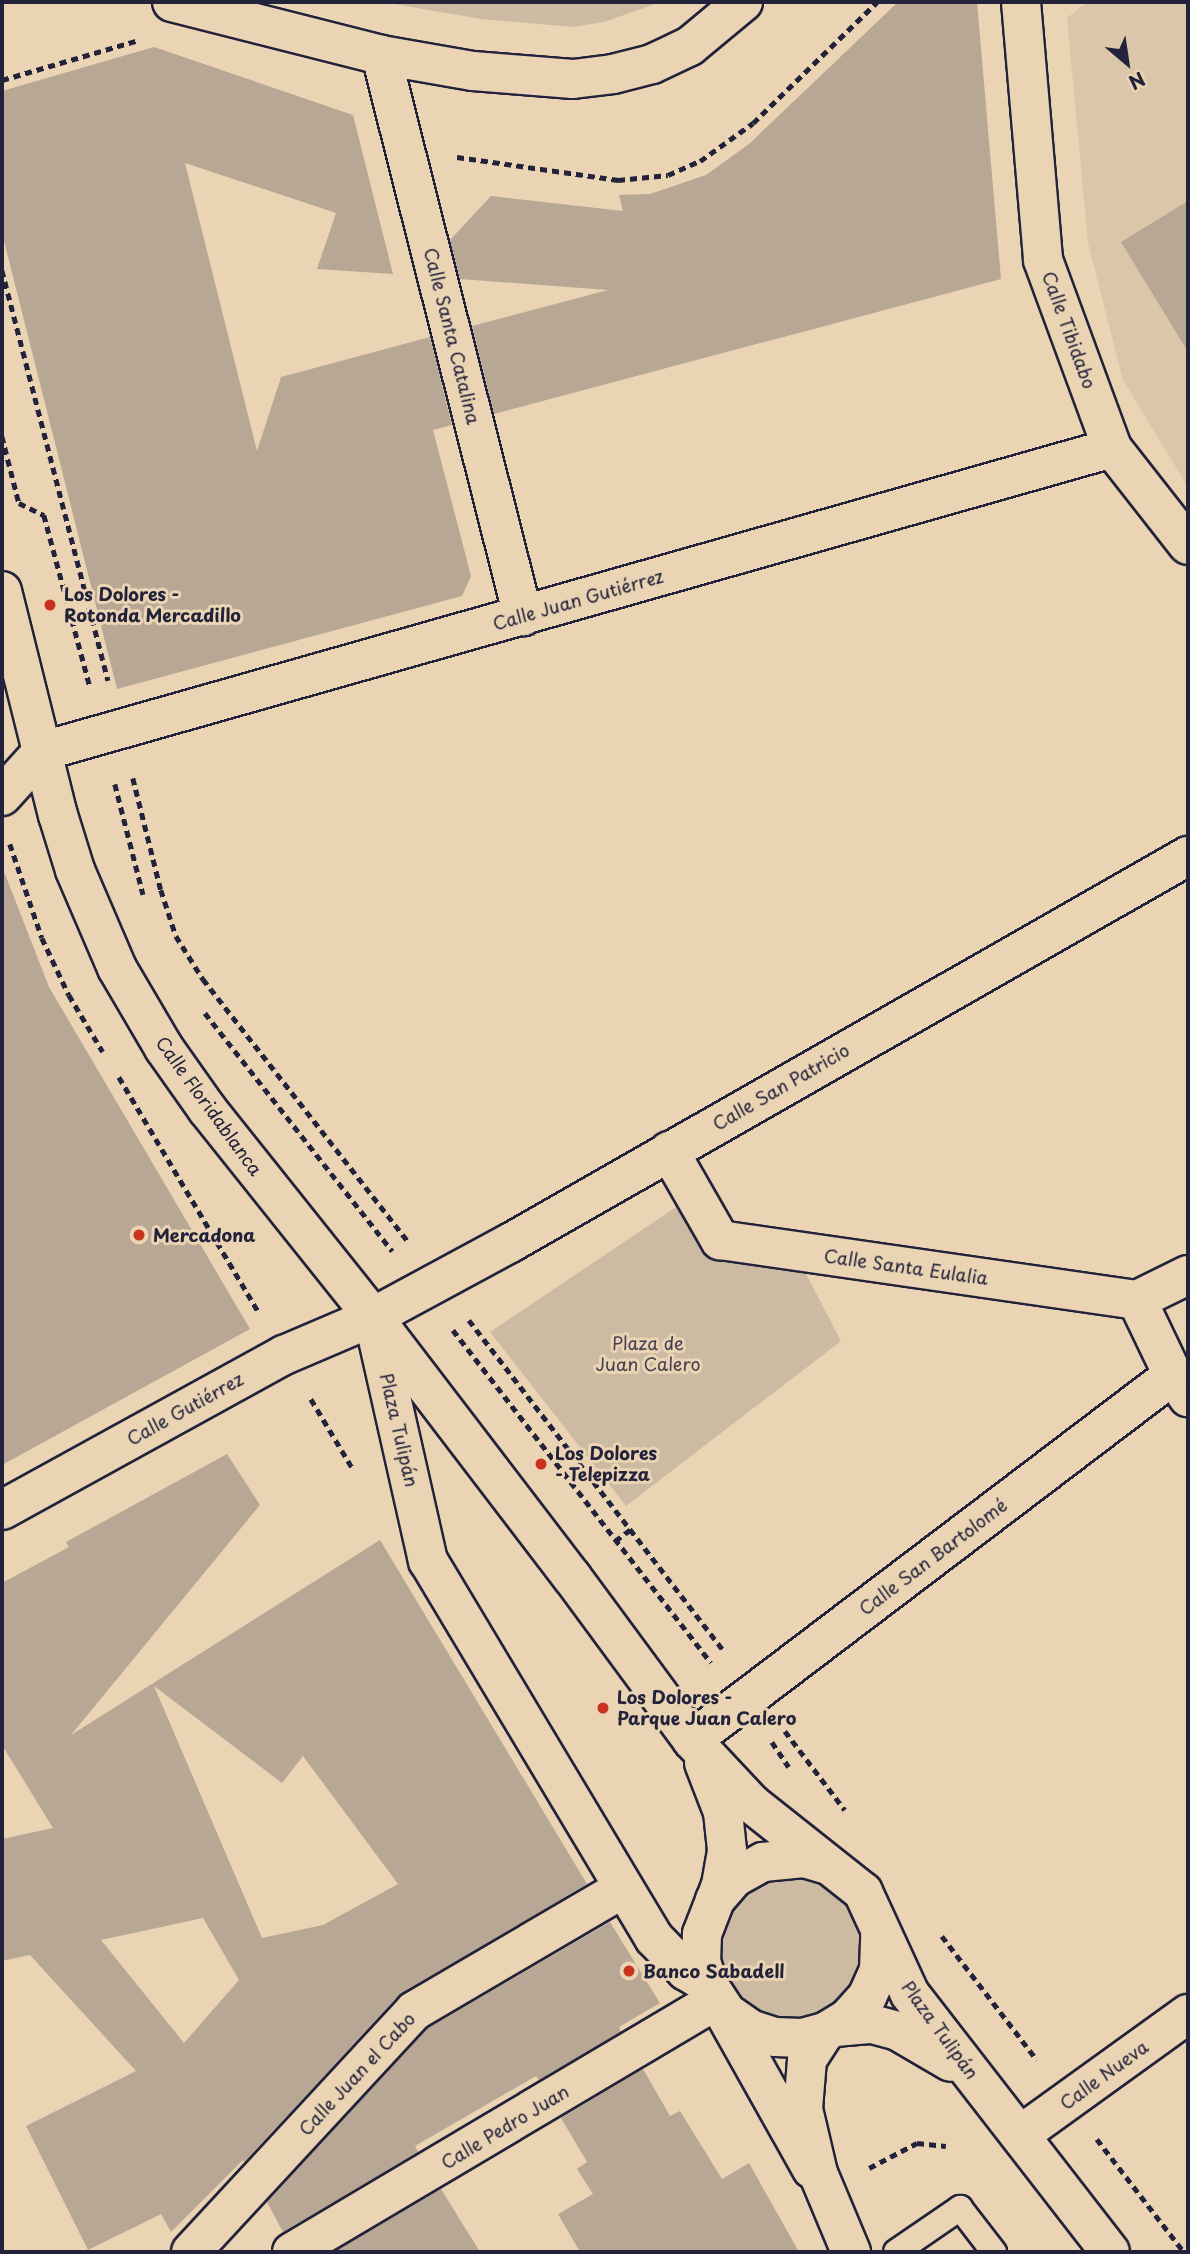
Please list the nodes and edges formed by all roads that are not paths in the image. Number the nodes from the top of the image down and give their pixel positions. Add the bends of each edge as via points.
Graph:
1 (743, 2) edge
2 (1021, 2) edge
3 (189, 5) edge
4 (381, 55) junction
5 (1112, 448) junction
6 (1188, 545) edge
7 (2, 591) edge
8 (523, 616) junction
9 (43, 751) junction
10 (2, 796) edge
11 (1188, 856) edge
12 (669, 1151) junction
13 (1188, 1275) edge
14 (1137, 1300) junction
15 (373, 1317) junction
16 (1181, 1386) edge
17 (2, 1510) edge
18 (692, 1740) junction
19 (842, 1874) junction
20 (624, 1888) junction
21 (713, 1903) junction
22 (876, 1916) junction
23 (712, 1992) junction
24 (1188, 2014) edge
25 (830, 2029) junction
26 (1020, 2135) junction
27 (825, 2192) junction
28 (191, 2252) edge
29 (292, 2252) edge
30 (851, 2252) edge
31 (896, 2252) edge
32 (994, 2252) edge
33 (1110, 2252) edge

1 - 4 street via 690,46 652,64 613,74 573,79 531,76
2 - 5 street, Calle Tibidabo via 1043,260
3 - 4 street
4 - 8 street, Calle Santa Catalina
5 - 6 street, Calle Tibidabo
5 - 8 street, Calle Juan Gutiérrez
7 - 9 street, Calle Floridablanca
8 - 9 street, Calle Juan Gutiérrez
9 - 10 street
9 - 15 street, Calle Floridablanca via 75,870 124,980 207,1109
11 - 12 street, Calle San Patricio
12 - 14 street, Calle Santa Eulalia via 720,1240
12 - 15 street, Calle San Patricio
13 - 14 street
14 - 16 street
15 - 17 street, Calle Gutiérrez via 284,1355
15 - 18 street, Plaza Tulipán
15 - 20 street, Plaza Tulipán via 428,1561
16 - 18 street, Calle San Bartolomé
18 - 19 street, Plaza Tulipán via 752,1804
18 - 21 street, Plaza Tulipán via 716,1791 727,1838 726,1862
19 - 21 street, Plaza Tulipán via 803,1858 762,1862 734,1878
19 - 22 street, Plaza Tulipán via 863,1892
20 - 23 street, Plaza Tulipán via 666,1953
20 - 28 street, Calle Juan el Cabo via 414,2011
21 - 23 street, Plaza Tulipán via 701,1947
22 - 25 street, Plaza Tulipán via 882,1943 875,1983 858,2010
22 - 26 street, Plaza Tulipán via 910,1994
23 - 25 street, Plaza Tulipán via 738,2022 761,2033 787,2038
23 - 27 street, Plaza Tulipán
23 - 29 street, Calle Pedro Juan
24 - 26 street, Calle Nueva
25 - 26 street, Plaza Tulipán via 872,2024 922,2043 955,2067
25 - 27 street, Plaza Tulipán via 807,2060 804,2073 803,2109
26 - 33 street, Plaza Tulipán
27 - 30 street, Plaza Tulipán
31 - 32 lane via 960,2208

